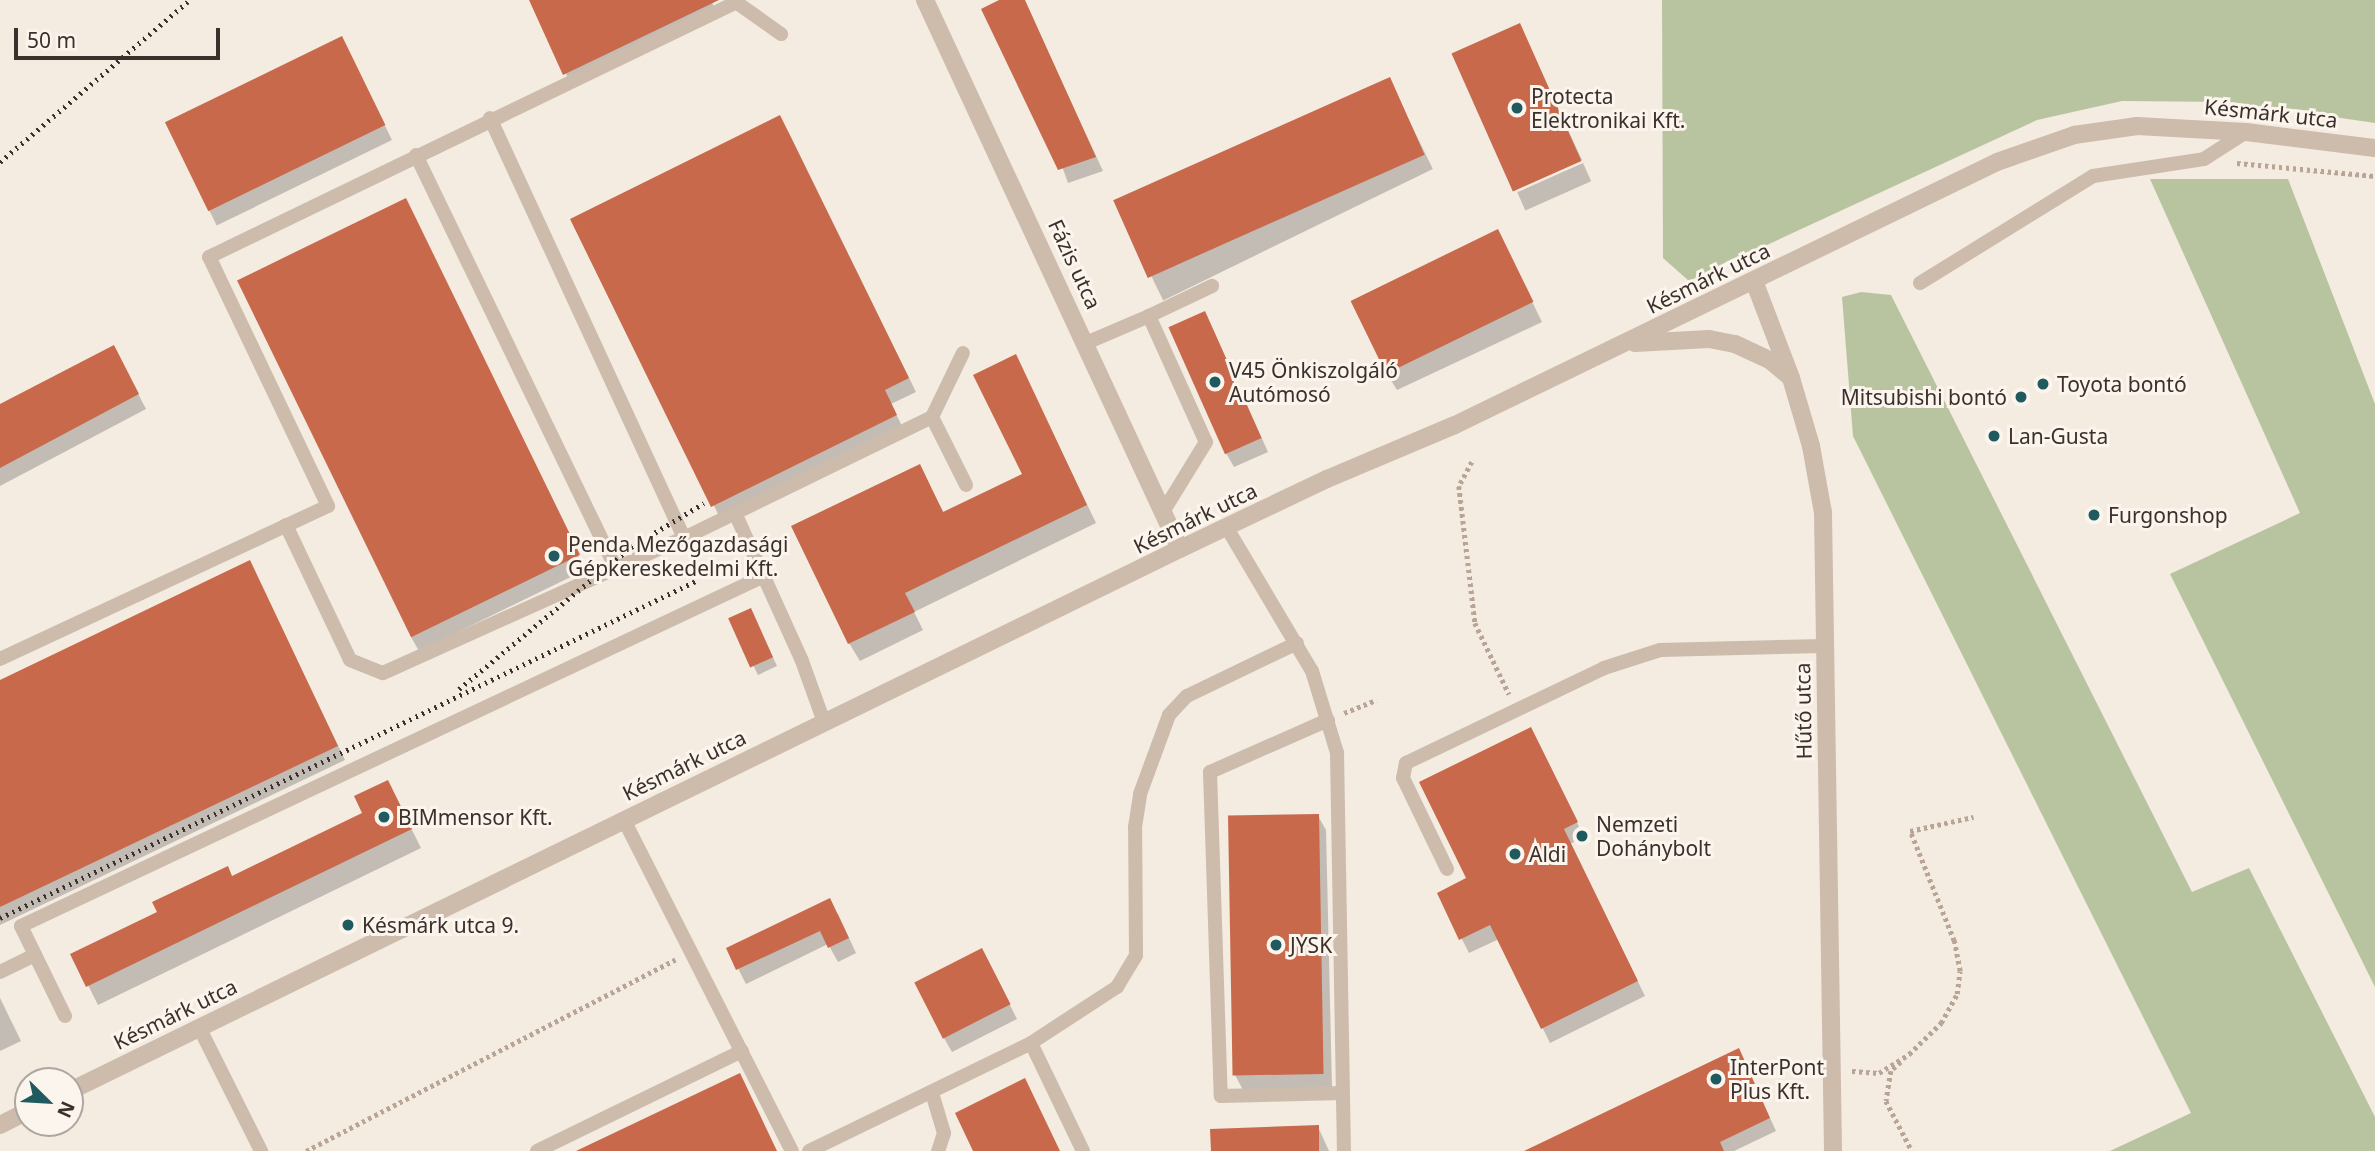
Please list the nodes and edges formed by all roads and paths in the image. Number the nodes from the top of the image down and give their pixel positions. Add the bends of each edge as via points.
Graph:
1 (925, 0) edge
2 (734, 1) edge
3 (781, 34) dead end
4 (490, 118) junction
5 (2246, 132) junction
6 (2375, 148) edge
7 (416, 155) junction
8 (2204, 159) junction
9 (2375, 176) edge
10 (1754, 281) junction
11 (1920, 283) dead end
12 (1212, 286) dead end
13 (1149, 316) junction
14 (1086, 343) junction
15 (1625, 344) junction
16 (964, 353) dead end
17 (1791, 378) junction
18 (932, 417) junction
19 (1472, 462) dead end
20 (966, 485) dead end
21 (1163, 512) junction
22 (735, 513) junction
23 (286, 525) junction
24 (1227, 528) junction
25 (684, 538) junction
26 (1180, 549) junction
27 (616, 569) junction
28 (764, 576) junction
29 (1297, 643) junction
30 (1825, 646) junction
31 (0, 659) edge
32 (1376, 700) dead end
33 (1516, 709) junction
34 (1328, 720) junction
35 (824, 722) junction
36 (1973, 817) dead end
37 (624, 820) junction
38 (1447, 869) dead end
39 (693, 951) junction
40 (35, 955) junction
41 (0, 972) edge
42 (65, 1016) dead end
43 (199, 1027) junction
44 (1031, 1043) junction
45 (742, 1051) junction
46 (1909, 1054) junction
47 (1833, 1069) junction
48 (84, 1084) edge
49 (932, 1093) junction
50 (1342, 1093) junction
51 (261, 1151) edge
52 (306, 1151) edge
53 (537, 1151) edge
54 (792, 1151) edge
55 (809, 1151) edge
56 (938, 1151) edge
57 (1083, 1151) edge
58 (1344, 1151) edge
59 (1833, 1151) edge
60 (1912, 1151) edge

1 - 14 street, Fázis utca
2 - 3 lane
2 - 4 lane
4 - 7 lane
4 - 25 lane
5 - 6 street, Késmárk utca
5 - 8 lane
5 - 10 street, Késmárk utca via 2137,127 2074,135 1997,162
7 - 23 lane via 209,257 328,506
7 - 27 lane
8 - 9 path
8 - 11 lane via 2093,176
10 - 15 street, Késmárk utca
10 - 17 street, Hűtő utca
12 - 13 lane
13 - 14 lane
13 - 21 lane via 1206,442
14 - 21 street, Fázis utca
15 - 17 street via 1709,338 1755,353
15 - 24 street, Késmárk utca
16 - 18 lane
17 - 30 street, Hűtő utca via 1811,446 1823,513
18 - 20 lane
18 - 22 lane
19 - 33 path via 1459,486 1475,623
21 - 26 street, Fázis utca
22 - 25 lane
22 - 28 lane
23 - 27 lane via 350,660 383,673
23 - 31 lane
24 - 26 street, Késmárk utca
24 - 29 lane
25 - 27 lane
26 - 35 street, Késmárk utca
28 - 35 lane
28 - 40 lane via 20,926
29 - 34 lane
29 - 44 lane via 1186,696 1174,708 1140,794 1135,827 1138,936 1133,964 1117,987
30 - 33 lane via 1660,650 1604,668
30 - 47 street, Hűtő utca
32 - 34 path
33 - 38 lane via 1406,763 1402,770
34 - 50 lane via 1337,752
34 - 50 lane via 1210,772 1221,1096
35 - 37 street, Késmárk utca
36 - 46 path via 1910,831 1954,941 1960,971 1957,994 1941,1023
37 - 39 lane
37 - 43 street, Késmárk utca
39 - 45 lane
39 - 52 path
40 - 41 lane
40 - 42 lane
43 - 48 street, Késmárk utca
43 - 51 lane
44 - 49 lane
44 - 57 lane
45 - 53 lane
45 - 54 lane
46 - 47 path via 1879,1073
46 - 60 path via 1891,1072 1885,1087 1886,1101
47 - 59 street, Hűtő utca
49 - 55 lane
49 - 56 lane via 944,1133
50 - 58 lane

